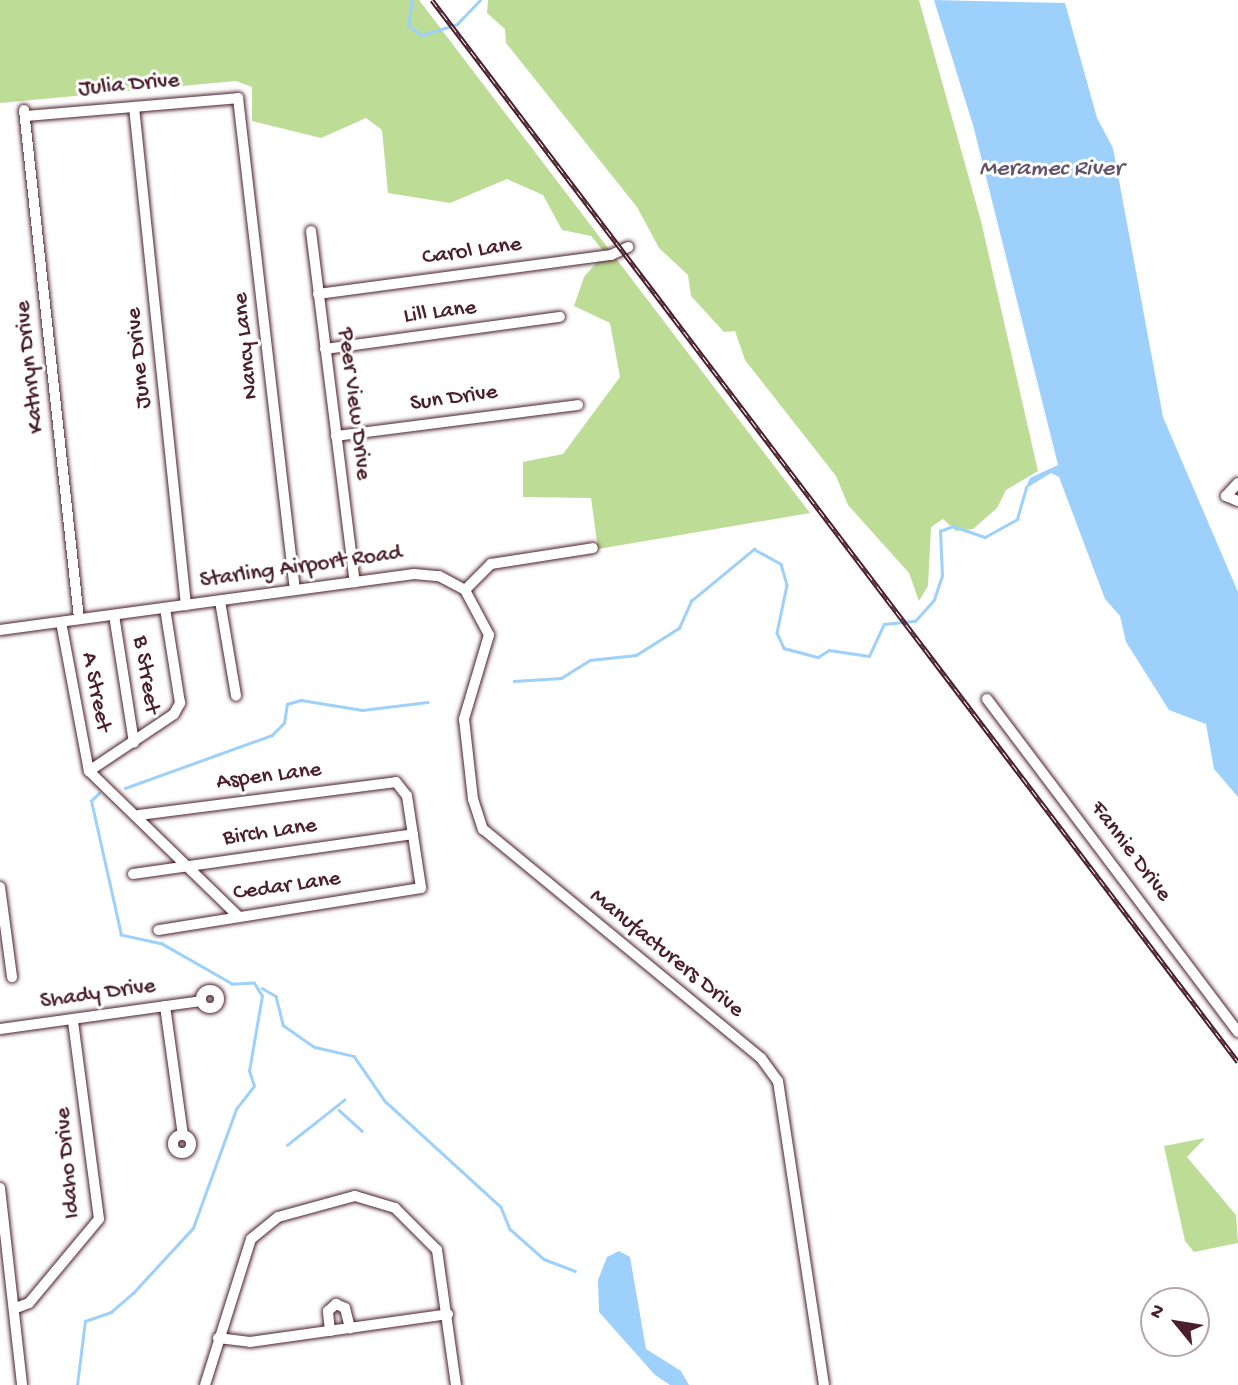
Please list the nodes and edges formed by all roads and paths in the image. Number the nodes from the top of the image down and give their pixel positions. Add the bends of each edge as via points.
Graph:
1 (238, 98) joint
2 (134, 107) junction
3 (24, 113) joint
4 (311, 231) dead end
5 (628, 247) dead end
6 (318, 293) junction
7 (560, 317) dead end
8 (325, 349) junction
9 (578, 405) dead end
10 (336, 436) junction
11 (1238, 483) edge
12 (1238, 501) edge
13 (593, 548) dead end
14 (355, 582) junction
15 (295, 590) junction
16 (465, 590) junction
17 (220, 601) junction
18 (186, 605) junction
19 (165, 608) junction
20 (114, 615) junction
21 (79, 619) junction
22 (61, 622) junction
23 (0, 630) edge
24 (236, 696) dead end
25 (987, 699) dead end
26 (134, 742) junction
27 (89, 771) junction
28 (139, 815) junction
29 (413, 834) junction
30 (188, 865) junction
31 (133, 874) dead end
32 (0, 887) edge
33 (237, 915) junction
34 (158, 930) dead end
35 (12, 977) dead end
36 (201, 1001) dead end
37 (165, 1006) junction
38 (73, 1022) junction
39 (0, 1029) edge
40 (1238, 1032) edge
41 (183, 1135) dead end
42 (0, 1188) edge
43 (16, 1308) junction
44 (448, 1314) junction
45 (350, 1328) junction
46 (330, 1331) junction
47 (218, 1338) junction
48 (22, 1385) edge
49 (205, 1385) edge
50 (456, 1385) edge
51 (824, 1385) edge

1 - 2 street, Julia Drive
1 - 15 street, Nancy Lane
2 - 3 street, Julia Drive
2 - 18 street, June Drive
3 - 21 street, Kathryn Drive
4 - 6 street, Peer View Drive
5 - 6 street, Carol Lane via 611,256
6 - 8 street, Peer View Drive
7 - 8 street, Lill Lane
8 - 10 street, Peer View Drive
9 - 10 street, Sun Drive
10 - 14 street, Peer View Drive
11 - 12 street via 1226,496
13 - 16 street via 491,564
14 - 15 street, Starling Airport Road
14 - 16 street, Starling Airport Road via 426,573
15 - 17 street, Starling Airport Road
16 - 51 street, Manufacturers Drive via 485,618 489,643 464,712 471,786 481,824 499,853 761,1058 777,1078
17 - 18 street, Starling Airport Road
17 - 24 street
18 - 19 street, Starling Airport Road
19 - 20 street, Starling Airport Road
19 - 26 street via 180,703
20 - 21 street, Starling Airport Road
20 - 26 street, B Street
21 - 22 street, Starling Airport Road
22 - 23 street, Starling Airport Road
22 - 27 street, A Street
25 - 40 street, Fannie Drive
26 - 27 street
27 - 28 street
28 - 29 street, Aspen Lane via 396,782 403,787
28 - 30 street
29 - 30 street, Birch Lane
29 - 33 street, Cedar Lane via 421,888
30 - 31 street, Birch Lane
30 - 33 street
32 - 35 street
33 - 34 street, Cedar Lane
36 - 37 street, Shady Drive
37 - 38 street, Shady Drive
37 - 41 street
38 - 39 street, Shady Drive
38 - 43 street, Idaho Drive via 99,1219 29,1303
42 - 43 street
43 - 48 street
44 - 45 street
44 - 47 street via 440,1259 428,1239 383,1201 346,1197 284,1215 258,1232 244,1254
44 - 50 street
45 - 46 street
45 - 46 street via 345,1308 335,1304 328,1311
46 - 47 street via 250,1342
47 - 49 street

